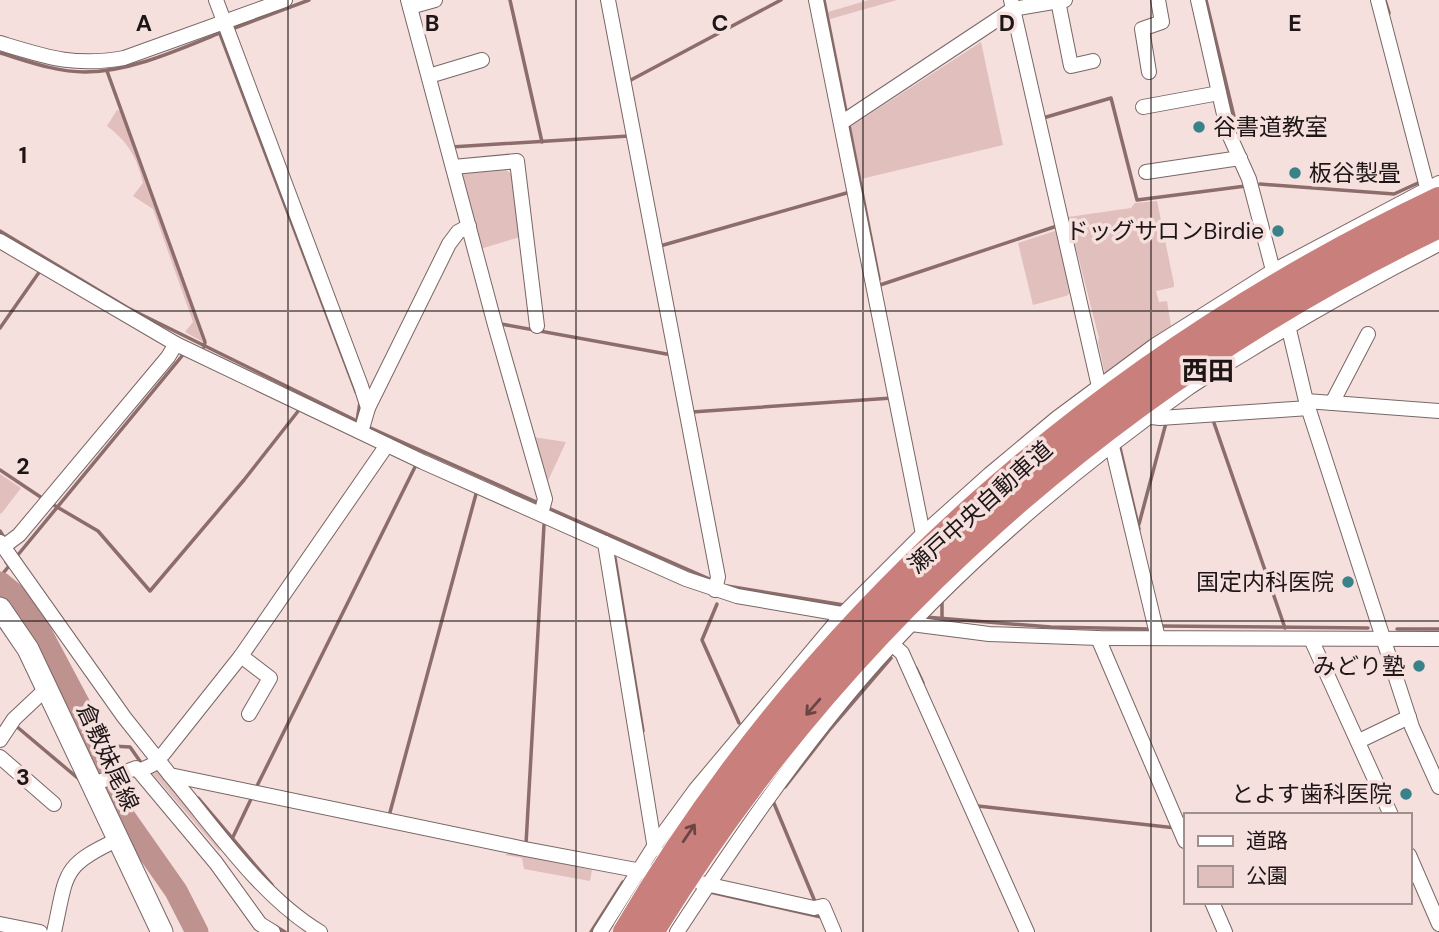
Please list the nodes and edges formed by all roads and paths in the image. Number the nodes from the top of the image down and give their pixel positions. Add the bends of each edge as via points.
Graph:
1 (216, 0) edge
2 (285, 0) edge
3 (435, 0) edge
4 (608, 0) edge
5 (816, 0) edge
6 (1158, 0) edge
7 (1198, 0) edge
8 (1378, 0) edge
9 (1061, 1) edge
10 (409, 3) edge
11 (1015, 9) edge
12 (224, 23) junction
13 (0, 44) edge
14 (482, 60) dead end
15 (1093, 61) dead end
16 (1149, 72) dead end
17 (429, 76) junction
18 (1219, 93) junction
19 (1143, 107) dead end
20 (841, 123) junction
21 (1240, 159) junction
22 (453, 167) junction
23 (1146, 172) dead end
24 (1435, 190) edge
25 (1439, 215) edge
26 (1439, 225) edge
27 (469, 226) junction
28 (0, 241) edge
29 (1439, 244) edge
30 (1273, 271) junction
31 (537, 326) dead end
32 (1289, 327) junction
33 (1368, 334) dead end
34 (176, 344) junction
35 (1099, 385) junction
36 (1332, 403) junction
37 (1307, 405) junction
38 (1439, 411) edge
39 (1151, 417) junction
40 (364, 422) junction
41 (387, 445) junction
42 (1112, 446) junction
43 (543, 508) junction
44 (927, 531) junction
45 (605, 543) junction
46 (5, 544) edge
47 (716, 585) junction
48 (0, 608) edge
49 (849, 608) junction
50 (907, 629) junction
51 (1098, 638) junction
52 (1158, 638) junction
53 (1311, 639) junction
54 (1439, 639) edge
55 (1385, 640) junction
56 (241, 656) junction
57 (47, 688) junction
58 (249, 714) dead end
59 (1409, 717) junction
60 (0, 740) edge
61 (1359, 741) junction
62 (0, 757) edge
63 (152, 763) junction
64 (177, 776) junction
65 (754, 780) junction
66 (100, 782) junction
67 (1439, 787) edge
68 (54, 804) dead end
69 (1390, 813) edge
70 (1181, 832) edge
71 (117, 841) junction
72 (655, 845) junction
73 (1411, 860) edge
74 (637, 872) junction
75 (660, 879) junction
76 (705, 889) junction
77 (1213, 904) edge
78 (0, 924) edge
79 (1439, 924) edge
80 (158, 931) edge
81 (40, 932) edge
82 (54, 932) edge
83 (273, 932) edge
84 (320, 932) edge
85 (600, 932) edge
86 (626, 932) edge
87 (651, 932) edge
88 (665, 932) edge
89 (677, 932) edge
90 (834, 932) edge
91 (1027, 932) edge
92 (1225, 932) edge

1 - 12 street
2 - 12 street
3 - 10 street
4 - 47 street
5 - 20 street
6 - 16 street via 1162,22 1142,29
7 - 18 street
8 - 24 street
9 - 11 street
9 - 15 street via 1071,66
10 - 17 street
11 - 20 street
11 - 35 street
12 - 13 street via 124,58 93,62 54,59
12 - 40 street
14 - 17 street
17 - 22 street
18 - 19 street
18 - 21 street
20 - 44 street
21 - 23 street
21 - 30 street
22 - 27 street
22 - 31 street via 517,161
24 - 25 street
24 - 30 street
86 -> 24 highway, 瀬戸中央自動車道, bridge via 736,767 828,654 990,494 1114,393 1218,322
26 -> 65 highway, 瀬戸中央自動車道, bridge via 1272,314 1198,361 1063,461 896,615
27 - 40 street via 449,244
27 - 43 street
28 - 34 street
29 - 32 street
30 - 32 street
30 - 35 street
32 - 37 street
32 - 39 street via 1189,388
33 - 36 street
34 - 40 street
34 - 46 street via 119,417
35 - 42 street
35 - 44 street
36 - 37 street
36 - 38 street
37 - 39 street
37 - 55 street
39 - 42 street
40 - 41 street
41 - 43 street
41 - 56 street
42 - 50 street via 1045,500
42 - 52 street
43 - 45 street
44 - 49 street
45 - 47 street
45 - 72 street
46 - 63 street
47 - 49 street
48 - 57 main road, 倉敷妹尾線
49 - 50 street
49 - 72 street via 715,766
50 - 51 street
50 - 76 street via 769,795
50 - 91 street via 902,653
51 - 52 street
51 - 70 street
52 - 53 street
53 - 55 street
53 - 61 street
54 - 55 street
55 - 59 street
56 - 58 street via 270,678
56 - 63 street
57 - 60 street via 14,719
57 - 66 main road, 倉敷妹尾線
59 - 61 street
59 - 67 street
61 - 69 street
62 - 68 street
63 - 64 street
63 - 66 street
63 - 83 street via 260,925
64 - 74 street
64 - 84 street via 258,880
65 - 87 highway, 瀬戸中央自動車道, bridge
65 - 88 highway, bridge
66 - 71 main road, 倉敷妹尾線
71 - 80 main road, 倉敷妹尾線
71 - 82 street via 89,852 74,864
72 - 74 street
72 - 75 street
73 - 79 street
74 - 75 street
74 - 85 street
75 - 76 street
75 - 88 street
76 - 89 street
76 - 90 street via 823,906
77 - 92 street
78 - 81 street

